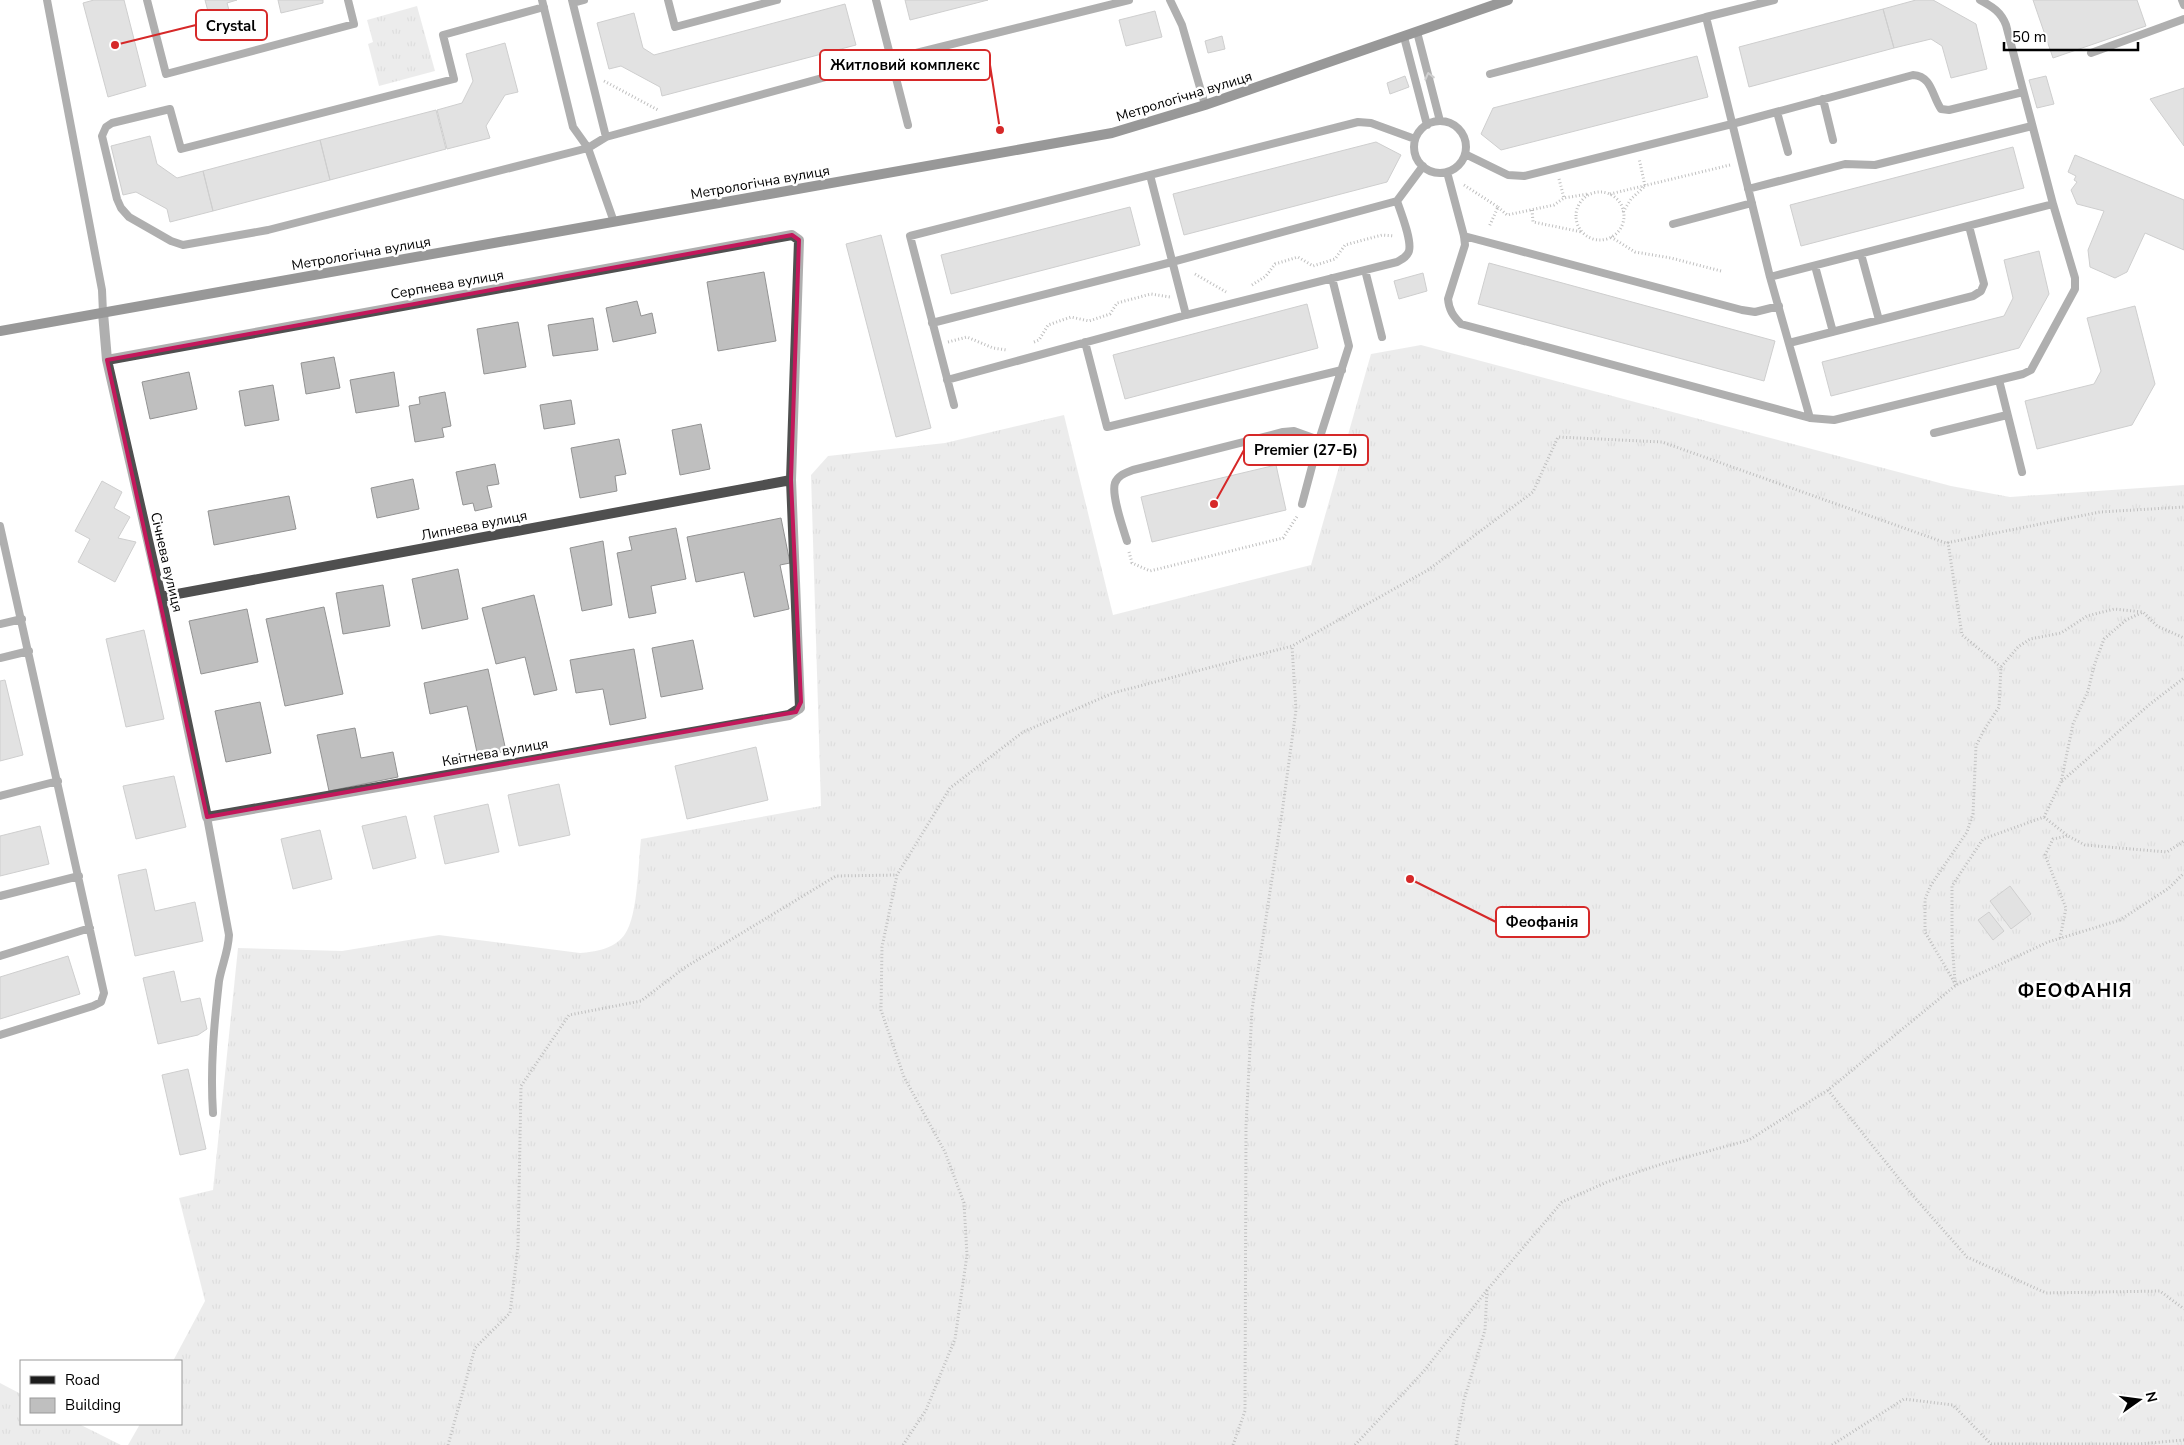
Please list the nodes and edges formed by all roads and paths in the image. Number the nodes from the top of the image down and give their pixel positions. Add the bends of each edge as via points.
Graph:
1 (47, 0) edge
2 (146, 0) edge
3 (348, 0) edge
4 (584, 0) edge
5 (668, 0) edge
6 (777, 0) edge
7 (876, 0) edge
8 (1129, 0) edge
9 (1170, 0) edge
10 (1508, 0) edge
11 (1774, 0) edge
12 (1980, 0) edge
13 (2182, 0) edge
14 (572, 1) edge
15 (543, 4) edge
16 (2184, 5) edge
17 (1706, 17) junction
18 (2184, 19) edge
19 (1417, 32) junction
20 (1404, 37) junction
21 (2091, 53) dead end
22 (892, 59) junction
23 (1490, 74) dead end
24 (602, 79) dead end
25 (2023, 92) junction
26 (1823, 99) junction
27 (1205, 106) junction
28 (658, 110) dead end
29 (1777, 112) junction
30 (1440, 121) junction
31 (1732, 124) junction
32 (908, 125) dead end
33 (1427, 125) junction
34 (2032, 126) junction
35 (606, 137) junction
36 (1415, 140) junction
37 (1833, 140) dead end
38 (588, 148) junction
39 (1636, 148) junction
40 (1788, 152) dead end
41 (1465, 154) junction
42 (1730, 165) dead end
43 (1423, 166) junction
44 (1556, 168) junction
45 (1447, 172) junction
46 (1150, 175) junction
47 (1463, 185) dead end
48 (1645, 186) junction
49 (1748, 190) junction
50 (1595, 193) junction
51 (1610, 194) junction
52 (1564, 198) junction
53 (1397, 201) junction
54 (1752, 203) junction
55 (2054, 204) junction
56 (1498, 206) junction
57 (1532, 210) junction
58 (1623, 212) junction
59 (614, 222) junction
60 (1673, 224) dead end
61 (1969, 226) junction
62 (1489, 227) dead end
63 (1582, 232) junction
64 (1394, 236) dead end
65 (1464, 236) junction
66 (1611, 237) junction
67 (1861, 254) junction
68 (1172, 262) junction
69 (1815, 266) junction
70 (1365, 270) junction
71 (1721, 271) dead end
72 (1195, 274) dead end
73 (1770, 277) junction
74 (1332, 278) junction
75 (1249, 287) dead end
76 (1233, 290) dead end
77 (1170, 297) dead end
78 (1778, 306) junction
79 (103, 313) junction
80 (1186, 315) junction
81 (1879, 320) junction
82 (932, 323) junction
83 (0, 331) edge
84 (1833, 332) junction
85 (1382, 337) dead end
86 (1084, 342) junction
87 (1030, 343) dead end
88 (1789, 343) junction
89 (938, 344) junction
90 (1013, 350) dead end
91 (107, 360) junction
92 (1342, 370) junction
93 (947, 380) junction
94 (1998, 380) junction
95 (954, 405) dead end
96 (2007, 415) junction
97 (1810, 418) junction
98 (1934, 433) dead end
99 (1319, 440) junction
100 (2022, 472) dead end
101 (791, 480) junction
102 (1302, 504) joint
103 (2184, 506) edge
104 (1, 532) edge
105 (1127, 541) joint
106 (1948, 542) junction
107 (161, 597) junction
108 (2143, 612) junction
109 (22, 619) junction
110 (0, 624) edge
111 (2184, 638) edge
112 (1292, 646) junction
113 (29, 651) junction
114 (0, 658) edge
115 (2001, 667) junction
116 (2184, 678) edge
117 (58, 781) junction
118 (2061, 782) junction
119 (0, 796) edge
120 (207, 816) junction
121 (2044, 816) junction
122 (2068, 836) junction
123 (2184, 842) edge
124 (2184, 873) edge
125 (898, 875) junction
126 (79, 876) junction
127 (0, 896) edge
128 (90, 928) junction
129 (2060, 938) junction
130 (0, 956) edge
131 (1956, 985) junction
132 (0, 1035) edge
133 (1828, 1090) junction
134 (213, 1113) dead end
135 (1487, 1290) junction
136 (2184, 1309) edge
137 (2184, 1440) edge
138 (448, 1445) edge
139 (902, 1445) edge
140 (1233, 1445) edge
141 (1356, 1445) edge
142 (1456, 1445) edge
143 (1832, 1445) edge

1 - 79 lane via 102,290
2 - 3 lane via 166,74 354,24
4 - 14 lane
5 - 6 lane via 675,26
7 - 22 lane
8 - 22 lane
9 - 27 lane via 1182,25
10 - 19 street, Метрологічна вулиця
11 - 17 lane
12 - 25 lane via 2002,16
13 - 16 lane
14 - 35 lane
15 - 38 lane via 573,127
15 - 38 lane via 443,35 454,80 181,150 170,109 112,123 102,136 116,199 128,217 171,241 192,244 268,230
17 - 23 lane
17 - 31 lane
18 - 21 lane
19 - 20 street, Метрологічна вулиця
30 -> 19 lane
20 - 27 street, Метрологічна вулиця
20 - 33 lane
22 - 32 lane
22 - 35 lane
24 - 28 path
25 - 26 lane via 1942,109 1927,80 1913,75
25 - 34 lane
26 - 29 lane
26 - 37 lane
27 - 59 street, Метрологічна вулиця via 1112,133
29 - 31 lane
29 - 40 lane
30 - 33 lane
30 - 41 lane via 1448,122 1461,132 1465,139
31 - 39 lane
31 - 49 lane
33 - 36 lane
34 - 49 lane via 1875,166 1845,164
34 - 55 lane
35 - 38 lane
36 - 43 lane via 1416,156
36 - 46 lane via 1371,123 1358,122
38 - 59 lane
39 - 44 lane
39 - 48 path
41 - 44 lane via 1514,177
41 - 45 lane via 1459,165
42 - 48 path
43 - 45 lane via 1435,173
43 - 53 lane
44 - 52 path
45 - 65 lane
46 - 68 lane
46 - 82 lane via 910,236
47 - 56 path
48 - 51 path
48 - 58 path via 1630,199
49 - 54 lane
50 - 51 path
50 - 52 path
50 - 63 path via 1587,196 1577,209 1576,217
51 - 58 path
52 - 57 path via 1554,205
53 - 68 lane
53 - 70 lane via 1409,251 1397,262
54 - 60 lane
54 - 73 lane
55 - 61 lane
55 - 94 lane via 2075,278 2075,289 2031,370
56 - 57 path via 1508,215
56 - 62 path
57 - 63 path via 1533,222
58 - 66 path via 1621,226
59 - 79 street, Метрологічна вулиця
61 - 67 lane
61 - 81 lane via 1984,284 1981,291 1973,296
63 - 66 path via 1596,240
64 - 75 path via 1382,235 1345,245 1335,259 1313,266 1298,257 1274,264 1266,276
65 - 78 lane via 1742,310 1755,312
65 - 97 lane via 1465,245 1448,299 1453,316 1461,324
66 - 71 path via 1634,252
67 - 69 lane
67 - 81 lane
68 - 80 lane
68 - 82 lane
69 - 73 lane
69 - 84 lane
70 - 74 lane
70 - 85 lane
72 - 76 path via 1226,292
73 - 78 lane
74 - 80 lane
74 - 92 lane via 1349,346
77 - 87 path via 1152,294 1117,303 1110,314 1089,322 1072,317 1048,325 1039,340
78 - 88 lane
79 - 83 street, Метрологічна вулиця
79 - 91 street, Січнева вулиця
80 - 86 lane
81 - 84 lane
82 - 89 lane
84 - 88 lane
86 - 92 lane via 1107,427
86 - 93 lane
88 - 97 lane
89 - 90 path via 967,337 994,348
89 - 93 lane
91 - 101 street, Серпнева вулиця via 792,235 799,240
91 - 107 street, Січнева вулиця
92 - 99 lane
93 - 95 lane
94 - 96 lane
94 - 97 lane via 1834,420
96 - 98 lane
96 - 100 lane
99 - 102 lane
99 - 105 lane via 1294,431 1283,432 1122,474 1115,484 1115,496
101 - 107 street, Липнева вулиця
101 - 120 street, Квітнева вулиця via 801,702 800,708 789,715
102 - 105 path via 1283,538 1150,571 1132,564
103 - 106 path via 2100,512
104 - 109 lane
106 - 112 path via 1662,442 1558,437 1533,492 1428,570
106 - 115 path via 1962,635
107 - 120 street, Січнева вулиця
108 - 111 path via 2157,626
108 - 115 path via 2114,609 2087,616 2061,633 2030,639 2018,647
108 - 118 path via 2126,620 2104,639 2088,691 2073,724
109 - 110 lane
109 - 113 lane
112 - 125 path via 1114,693 1023,732 950,788
112 - 140 path via 1296,710 1252,1010 1246,1126 1245,1411
113 - 114 lane
113 - 117 lane
115 - 131 path via 2000,706 1976,746 1973,814 1967,832 1930,885 1925,899 1925,932
116 - 118 path
117 - 119 lane
117 - 126 lane
118 - 121 path
120 - 134 lane via 229,936 214,1022
121 - 122 path
121 - 131 path via 1983,839 1952,886
122 - 123 path via 2085,845 2167,852
122 - 129 path via 2053,839 2045,855 2066,908
124 - 129 path via 2169,888 2120,920
125 - 138 path via 836,876 684,968 641,1001 569,1015 521,1086 518,1247 510,1313 475,1348
125 - 139 path via 882,947 881,1010 904,1077 945,1152 964,1203 968,1255 955,1339 926,1410
126 - 127 lane
126 - 128 lane
128 - 130 lane
128 - 132 lane via 104,993 101,1002
129 - 131 path
131 - 133 path
133 - 135 path via 1749,1140 1607,1182 1562,1202
133 - 136 path via 1967,1258 2046,1293 2160,1291
135 - 141 path via 1424,1371
135 - 142 path via 1485,1330 1464,1400
137 - 143 path via 2139,1444 1991,1444 1953,1405 1904,1400

